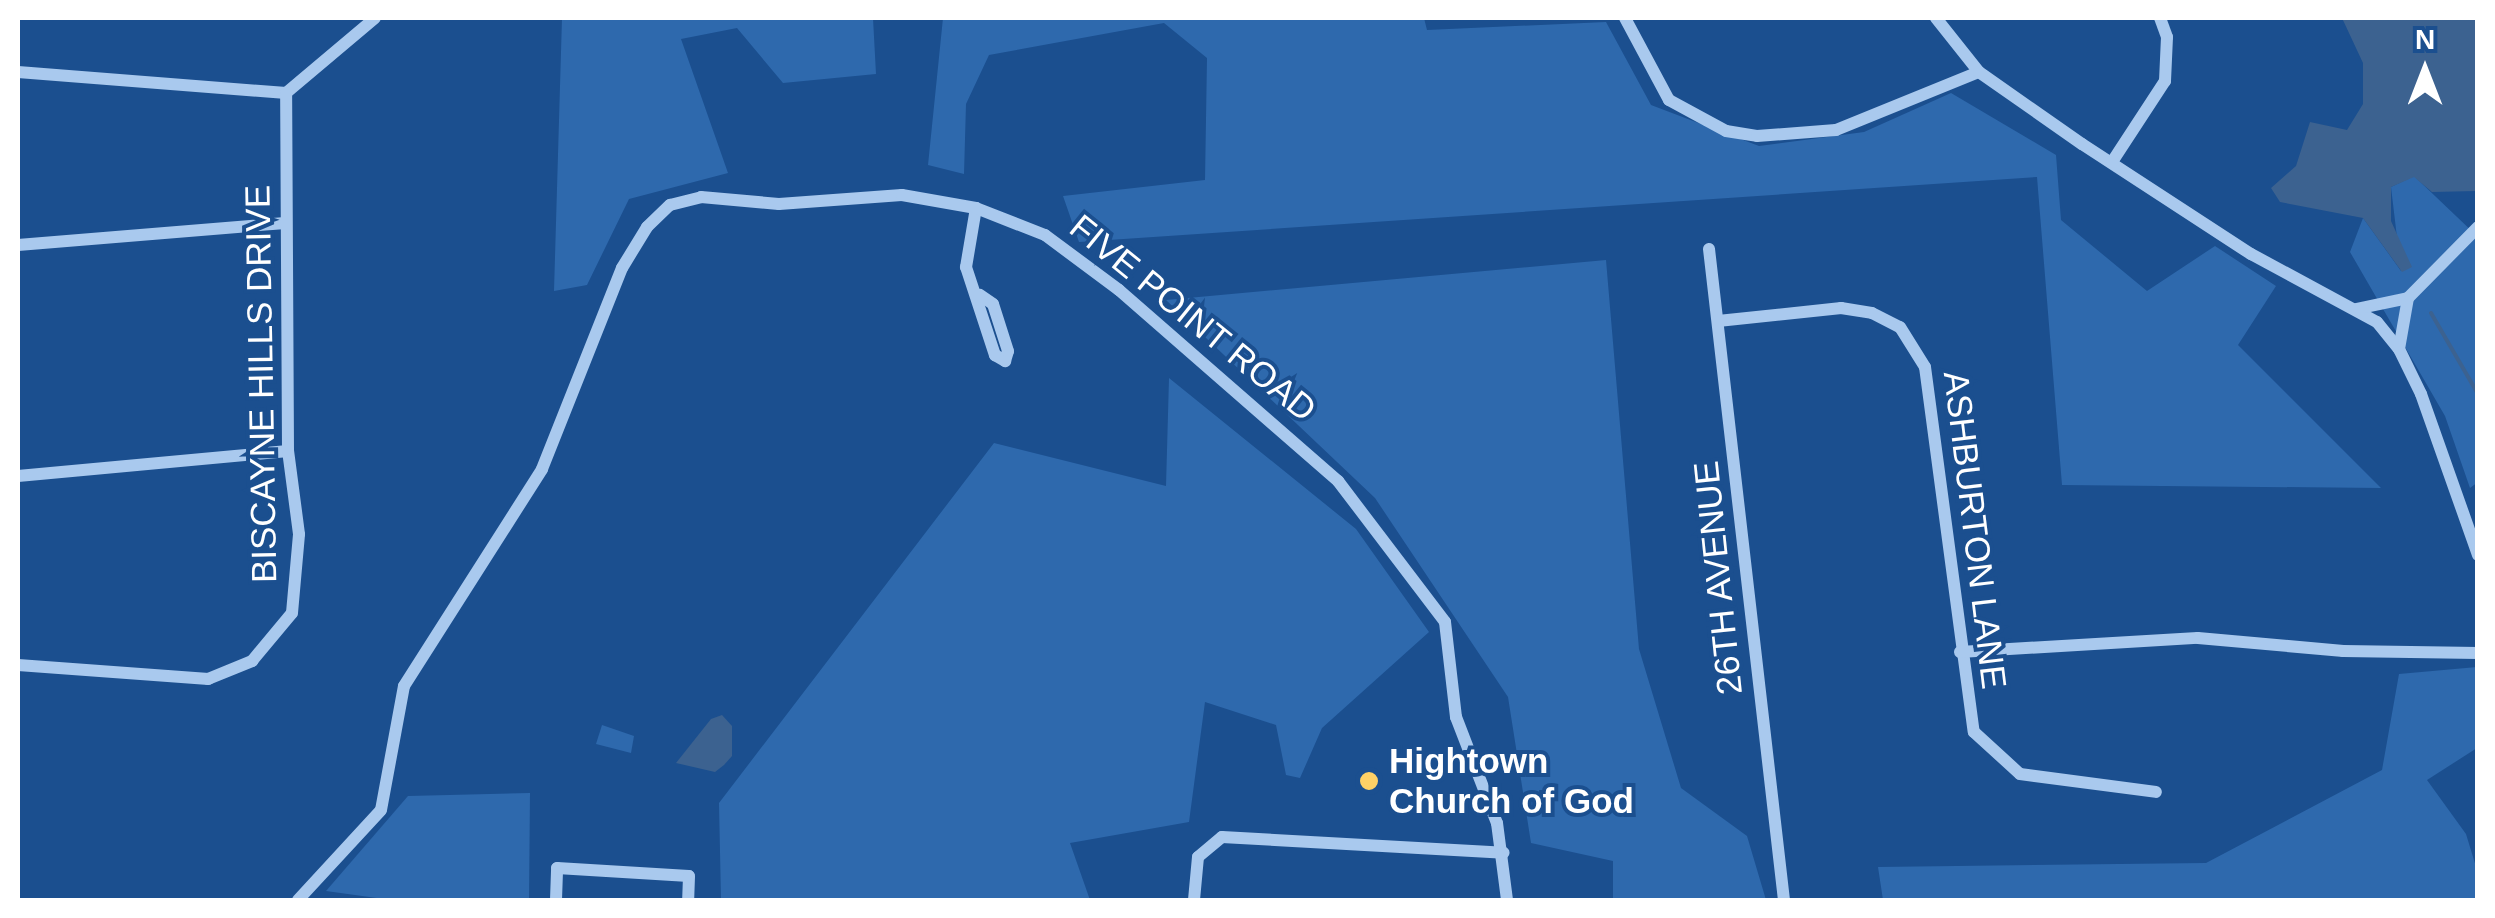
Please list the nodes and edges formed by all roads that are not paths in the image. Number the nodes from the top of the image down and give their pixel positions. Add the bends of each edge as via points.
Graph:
1 (375, 18) edge
2 (1625, 18) edge
3 (1637, 18) edge
4 (1936, 18) edge
5 (2160, 18) edge
6 (1640, 43) junction
7 (18, 72) edge
8 (1979, 72) junction
9 (286, 93) junction
10 (2112, 162) junction
11 (976, 208) junction
12 (285, 222) junction
13 (2478, 228) edge
14 (18, 245) edge
15 (1709, 249) dead end
16 (980, 295) junction
17 (2408, 298) junction
18 (2356, 308) junction
19 (1718, 321) junction
20 (2377, 322) junction
21 (1000, 326) junction
22 (986, 331) junction
23 (2399, 349) junction
24 (288, 450) junction
25 (18, 476) edge
26 (2478, 555) edge
27 (1960, 652) junction
28 (2478, 653) edge
29 (18, 665) edge
30 (2156, 792) dead end
31 (1504, 853) junction
32 (298, 900) edge
33 (556, 900) edge
34 (688, 900) edge
35 (1194, 900) edge
36 (1507, 900) edge
37 (1784, 900) edge

1 - 9 street
2 - 6 street
3 - 6 street
4 - 8 street
5 - 10 street via 2167,38 2165,82
6 - 8 street via 1669,100 1726,130 1758,136 1836,130
7 - 9 street
8 - 10 street
9 - 12 street, BISCAYNE HILLS DRIVE
10 - 18 street via 2252,254
11 - 16 street via 965,244
11 - 31 street, FIVE POINT ROAD via 1045,235 1119,290 1338,481 1445,622 1456,717
11 - 32 street, FIVE POINT ROAD via 902,195 780,204 701,197 658,215 622,268 542,469 404,686 382,810
12 - 14 street
12 - 24 street, BISCAYNE HILLS DRIVE
13 - 17 street
15 - 19 street, 26TH AVENUE
16 - 21 street via 993,304
16 - 22 street
17 - 18 street
17 - 20 street
17 - 23 street
18 - 20 street
19 - 27 street, ASHBURTON LANE via 1857,310 1900,328 1921,352
19 - 37 street, 26TH AVENUE
20 - 23 street
21 - 22 street
21 - 22 street via 1006,365
23 - 26 street
24 - 25 street
24 - 29 street, BISCAYNE HILLS DRIVE via 298,582 292,613 252,661 192,680
27 - 28 street via 2198,638 2343,651
27 - 30 street, ASHBURTON LANE via 1974,732 2006,766 2035,779
31 - 35 street via 1237,836 1207,843 1198,857
31 - 36 street, FIVE POINT ROAD
33 - 34 street via 556,868 689,876

